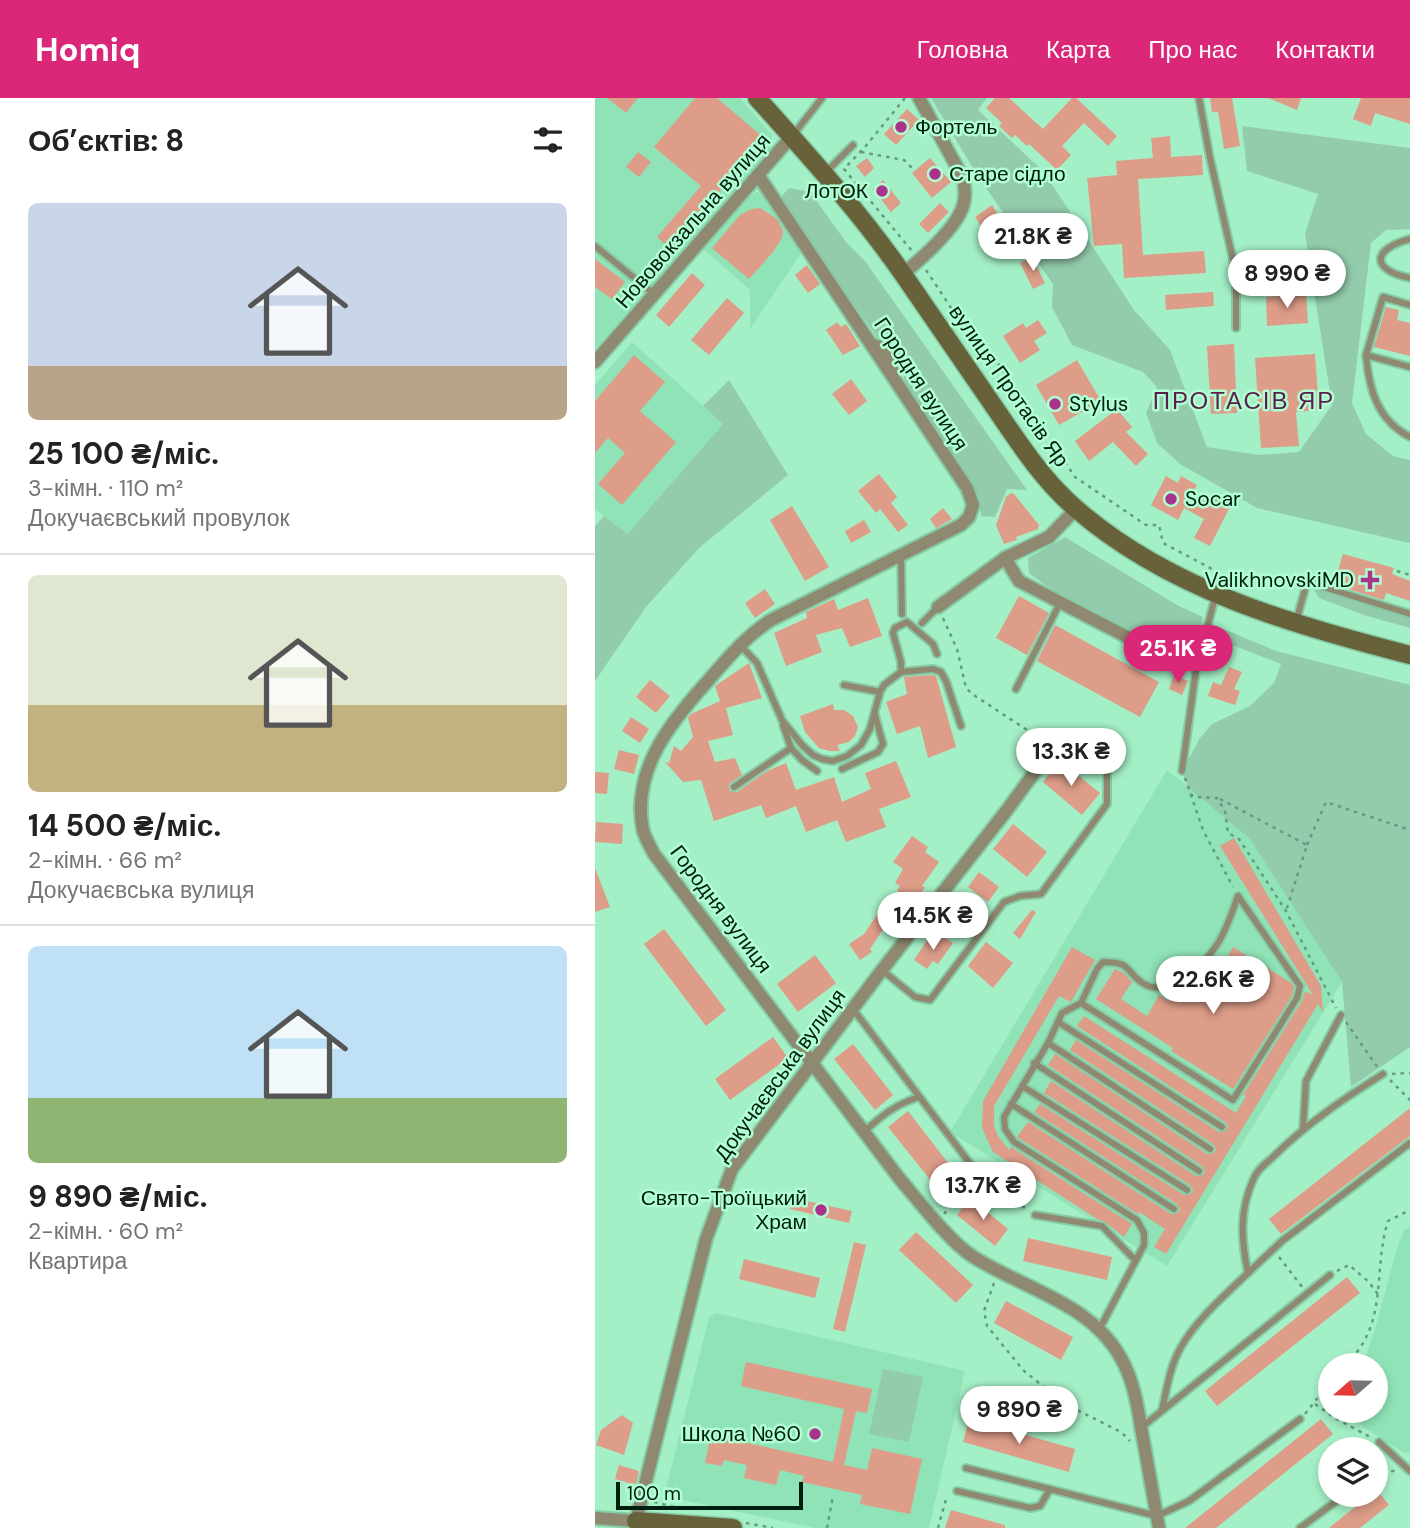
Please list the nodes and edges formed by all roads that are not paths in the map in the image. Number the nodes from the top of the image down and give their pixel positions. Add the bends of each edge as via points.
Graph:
1 (757, 98) edge
2 (811, 98) edge
3 (919, 98) edge
4 (1199, 98) edge
5 (819, 101) edge
6 (792, 136) junction
7 (853, 145) dead end
8 (825, 173) junction
9 (758, 175) junction
10 (1410, 239) edge
11 (595, 246) edge
12 (902, 274) junction
13 (1410, 278) edge
14 (654, 294) junction
15 (1410, 305) edge
16 (1236, 328) dead end
17 (1366, 355) junction
18 (595, 362) edge
19 (1410, 367) edge
20 (1410, 437) edge
21 (1076, 509) junction
22 (901, 554) junction
23 (1005, 558) junction
24 (1216, 593) junction
25 (1060, 603) junction
26 (938, 607) joint
27 (902, 614) dead end
28 (1410, 614) edge
29 (922, 623) dead end
30 (1295, 624) junction
31 (739, 645) junction
32 (937, 654) dead end
33 (1410, 655) edge
34 (1164, 656) dead end
35 (901, 672) junction
36 (844, 685) dead end
37 (1016, 689) dead end
38 (880, 692) junction
39 (874, 713) junction
40 (782, 720) junction
41 (961, 726) dead end
42 (1053, 747) joint
43 (791, 748) junction
44 (842, 769) dead end
45 (817, 771) dead end
46 (1182, 771) road end
47 (734, 787) dead end
48 (882, 970) junction
49 (1080, 1003) junction
50 (853, 1009) junction
51 (1341, 1015) road end
52 (1058, 1023) junction
53 (1048, 1043) junction
54 (812, 1061) junction
55 (1034, 1063) junction
56 (1383, 1074) road end
57 (1022, 1086) junction
58 (919, 1097) junction
59 (1011, 1104) junction
60 (1222, 1127) dead end
61 (1303, 1129) dead end
62 (864, 1132) junction
63 (1410, 1143) edge
64 (1210, 1149) dead end
65 (1199, 1171) dead end
66 (1187, 1191) dead end
67 (1008, 1196) road end
68 (1174, 1209) dead end
69 (1035, 1215) road end
70 (1135, 1261) junction
71 (1248, 1273) junction
72 (1330, 1275) road end
73 (1100, 1328) junction
74 (1162, 1410) junction
75 (1300, 1419) road end
76 (1141, 1428) junction
77 (1388, 1450) edge
78 (966, 1468) dead end
79 (1408, 1469) edge
80 (1050, 1489) junction
81 (957, 1491) road end
82 (1328, 1507) edge
83 (595, 1518) edge
84 (1158, 1522) edge
85 (615, 1524) edge
86 (633, 1524) edge
87 (729, 1528) edge
88 (1300, 1528) edge

1 - 6 main road, вулиця Протасів Яр
2 - 5 lane
3 - 12 street via 963,178 965,192 956,220
4 - 16 lane via 1236,273
5 - 6 lane
6 - 8 main road, вулиця Протасів Яр
6 - 9 street, Нововокзальна вулиця
7 - 8 lane
8 - 12 main road, вулиця Протасів Яр
9 - 14 street, Нововокзальна вулиця
9 - 22 street, Городня вулиця via 967,488 973,505 969,517
10 - 13 lane via 1390,244 1381,259 1390,274
11 - 14 lane
12 - 21 main road, вулиця Протасів Яр via 1039,471
14 - 18 street, Нововокзальна вулиця
15 - 17 lane via 1383,297
17 - 19 lane
17 - 20 lane via 1378,407
21 - 23 street via 1049,537
21 - 24 main road, вулиця Протасів Яр via 1139,554
22 - 27 lane
22 - 31 street, Городня вулиця via 771,620
23 - 25 street via 1019,581
23 - 26 street
24 - 30 main road, вулиця Протасів Яр
24 - 46 lane via 1196,670
25 - 34 street
25 - 37 lane
26 - 29 lane
28 - 30 lane via 1307,582
30 - 33 main road, вулиця Протасів Яр
31 - 40 lane via 757,663
31 - 54 street, Городня вулиця via 673,719 651,758 642,797 643,831 654,854
32 - 35 lane via 933,644 907,622 901,623 893,633
35 - 38 lane
35 - 41 lane via 940,671
36 - 38 lane
38 - 39 lane
39 - 40 lane via 861,746 833,761 813,755
39 - 44 lane via 883,744 878,752
40 - 43 lane
42 - 48 street, Докучаєвська вулиця
42 - 48 lane via 1086,756 1107,772 1107,804 1041,894 1004,902 930,1000 915,997
43 - 45 lane
43 - 47 lane
48 - 50 street, Докучаєвська вулиця
49 - 49 lane via 1233,1100 1300,986 1238,896 1216,946 1191,974 1157,988 1143,984 1119,962 1103,962
49 - 52 lane via 1062,1013
50 - 54 street, Докучаєвська вулиця
50 - 58 lane
51 - 61 lane via 1305,1081
52 - 53 lane
52 - 60 lane
53 - 55 lane
53 - 64 lane
54 - 62 street, Городня вулиця
54 - 86 street, Докучаєвська вулиця via 732,1169 706,1239
55 - 57 lane
55 - 65 lane
56 - 71 lane via 1334,1104 1255,1175 1245,1202 1241,1240
57 - 59 lane
57 - 66 lane
58 - 62 lane via 887,1111
58 - 67 lane via 978,1174
59 - 68 lane
59 - 70 lane via 1004,1117 1005,1129 1014,1142 1137,1220 1144,1245
62 - 73 street, Городня вулиця via 969,1255 1080,1312
63 - 71 lane
69 - 70 lane via 1102,1226
70 - 73 lane
71 - 74 lane via 1182,1346 1168,1378
72 - 74 lane
73 - 76 street, Городня вулиця via 1125,1366
74 - 76 lane
75 - 84 lane
76 - 84 street, Городня вулиця
77 - 79 lane
78 - 80 lane
80 - 81 lane via 1040,1506 1030,1508
80 - 84 lane
82 - 88 lane
83 - 85 street
85 - 86 street
86 - 87 main road

